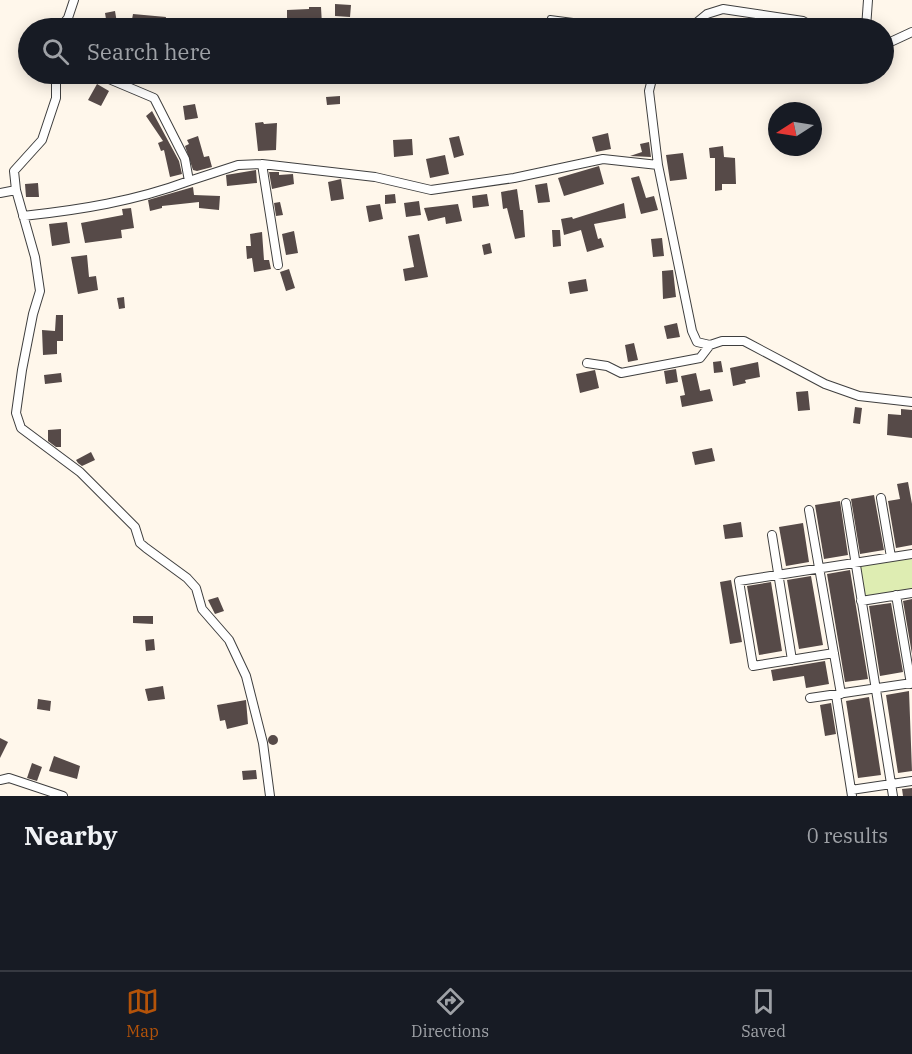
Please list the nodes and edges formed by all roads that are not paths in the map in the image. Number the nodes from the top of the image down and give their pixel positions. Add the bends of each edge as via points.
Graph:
1 (74, 0) edge
2 (868, 0) edge
3 (68, 18) edge
4 (701, 18) edge
5 (783, 18) edge
6 (867, 18) edge
7 (912, 32) edge
8 (894, 40) edge
9 (56, 84) edge
10 (122, 84) edge
11 (649, 84) edge
12 (262, 164) junction
13 (658, 165) junction
14 (189, 181) junction
15 (16, 190) junction
16 (0, 193) edge
17 (23, 216) junction
18 (278, 265) dead end
19 (710, 345) junction
20 (587, 363) dead end
21 (912, 402) edge
22 (881, 498) dead end
23 (846, 503) dead end
24 (809, 510) dead end
25 (772, 536) dead end
26 (912, 554) edge
27 (891, 557) junction
28 (855, 563) junction
29 (819, 568) junction
30 (777, 574) junction
31 (912, 593) edge
32 (896, 595) junction
33 (861, 600) junction
34 (834, 653) junction
35 (792, 660) junction
36 (911, 683) edge
37 (876, 689) junction
38 (838, 695) junction
39 (810, 698) dead end
40 (0, 780) edge
41 (912, 781) edge
42 (891, 784) junction
43 (852, 793) edge
44 (59, 795) edge
45 (270, 796) edge
46 (893, 796) edge

1 - 3 street
2 - 6 street
4 - 5 street via 723,9
7 - 8 street
9 - 15 street via 56,98 42,140 14,171
10 - 14 street via 154,98 185,159
11 - 13 street
12 - 13 street via 375,177 431,190 603,159
12 - 14 street via 238,165
12 - 18 street
13 - 19 street via 692,331 697,342
14 - 17 street via 140,198
15 - 16 street
15 - 17 street
17 - 45 street via 40,291 16,413 21,428 80,472 135,527 146,548 196,588 202,609 229,640 246,676 263,743
19 - 20 street via 700,358 626,372
19 - 21 street via 744,341 825,384 859,396
22 - 27 street
23 - 28 street
24 - 29 street
25 - 30 street
26 - 27 street
27 - 28 street
28 - 29 street
28 - 33 street
29 - 30 street
29 - 34 street
30 - 35 street
30 - 35 street via 739,581 753,666
31 - 32 street
32 - 33 street
32 - 36 street
33 - 37 street
34 - 35 street
34 - 38 street
36 - 37 street
37 - 38 street
37 - 42 street
38 - 39 street
38 - 43 street
40 - 44 street via 9,778
41 - 42 street
42 - 43 street
42 - 46 street

